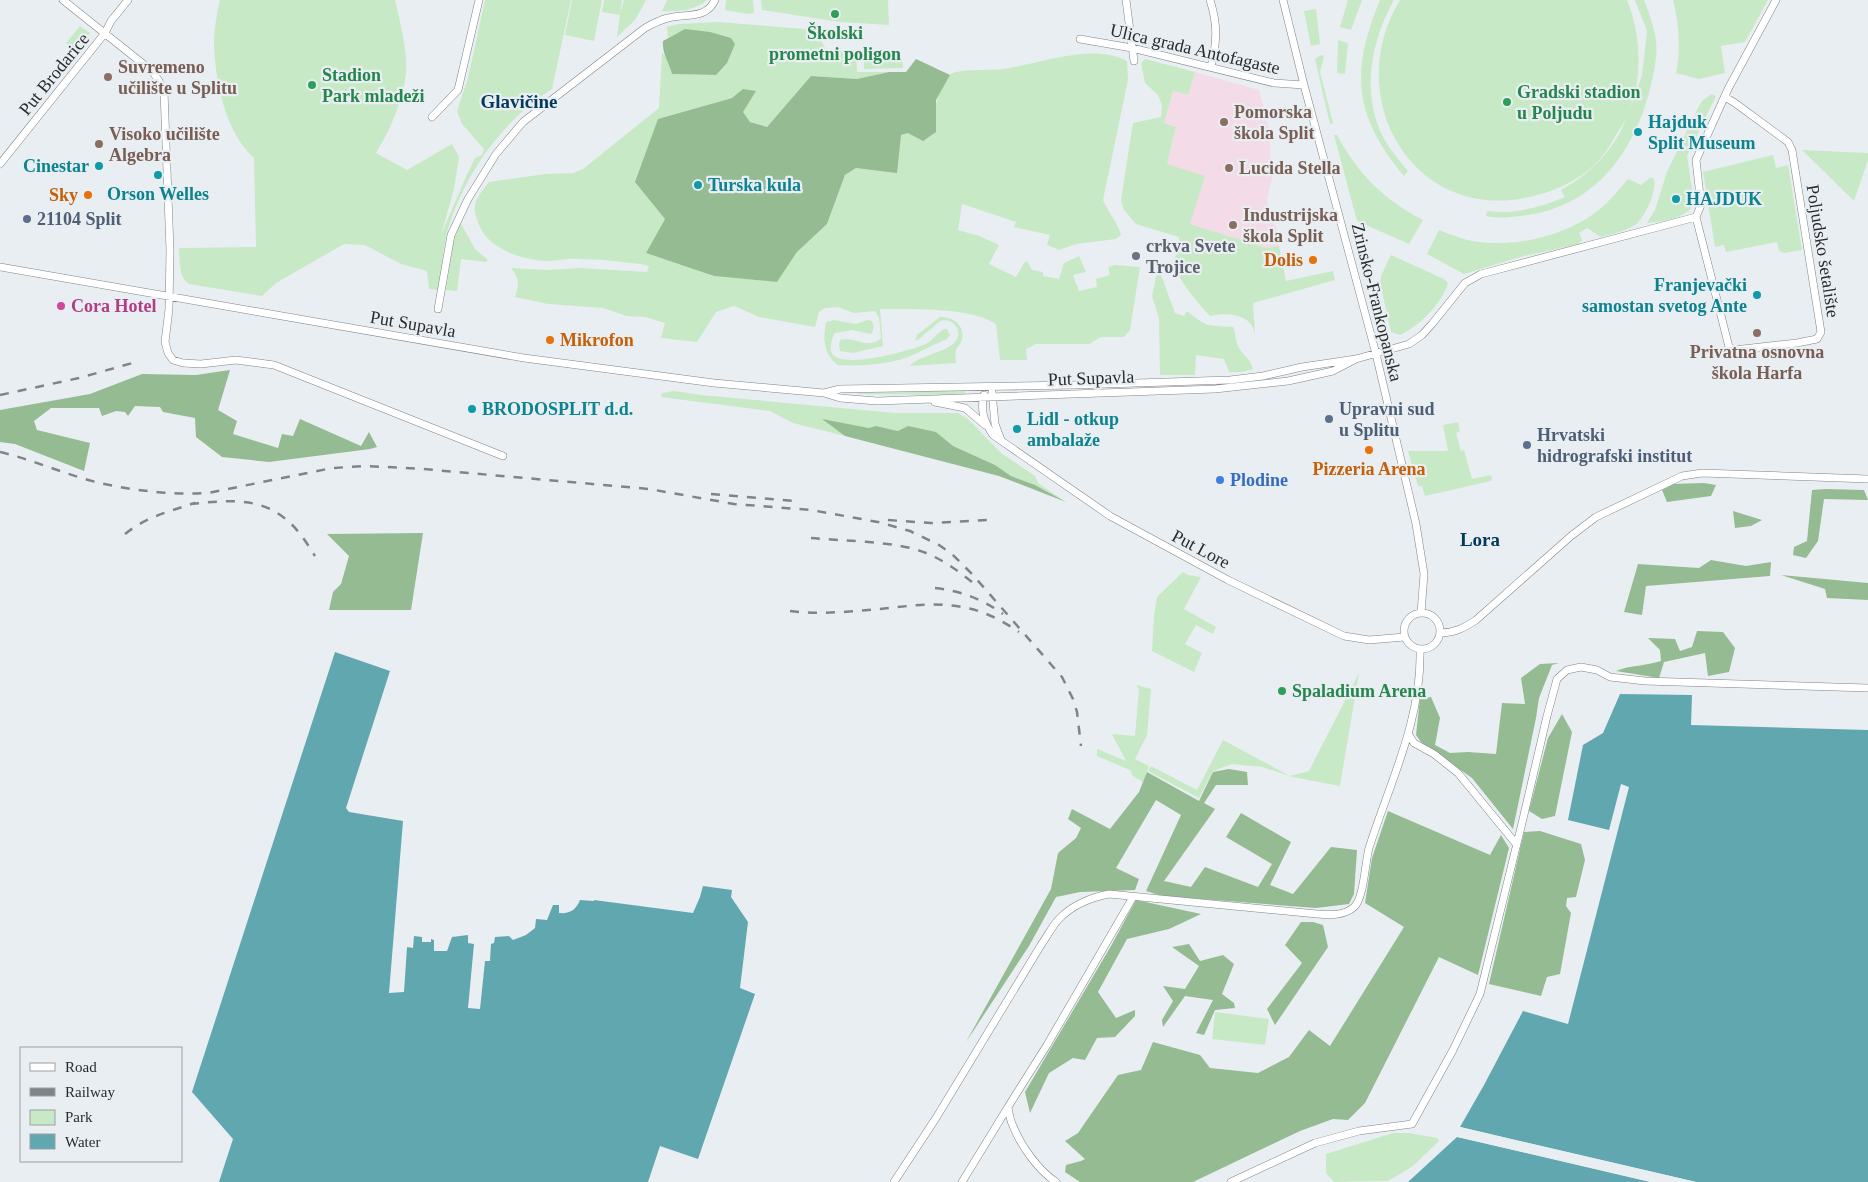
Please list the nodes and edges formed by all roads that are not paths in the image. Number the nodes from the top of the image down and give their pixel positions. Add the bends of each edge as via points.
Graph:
1 (64, 0) edge
2 (128, 0) edge
3 (479, 0) edge
4 (715, 0) edge
5 (1126, 0) edge
6 (1210, 0) edge
7 (1283, 0) edge
8 (1776, 0) edge
9 (105, 33) junction
10 (1080, 39) dead end
11 (1132, 48) junction
12 (1134, 61) dead end
13 (1211, 67) junction
14 (1304, 85) junction
15 (1725, 97) junction
16 (432, 117) dead end
17 (0, 164) edge
18 (1696, 217) junction
19 (0, 267) edge
20 (169, 297) junction
21 (438, 308) dead end
22 (1376, 354) junction
23 (1356, 359) junction
24 (987, 387) junction
25 (824, 392) junction
26 (994, 396) junction
27 (983, 397) junction
28 (925, 399) junction
29 (988, 427) junction
30 (1001, 440) junction
31 (503, 456) dead end
32 (1868, 479) edge
33 (1421, 613) junction
34 (1440, 633) junction
35 (1405, 637) junction
36 (1420, 649) junction
37 (1868, 688) edge
38 (1409, 735) junction
39 (1517, 845) junction
40 (1133, 897) junction
41 (1008, 1107) junction
42 (894, 1182) edge
43 (962, 1182) edge
44 (1056, 1182) edge
45 (1231, 1182) edge

1 - 9 street
2 - 9 street, Put Brodarice
3 - 16 street via 458,90
4 - 21 street via 706,12 668,18 645,28 523,122 480,177 451,234
5 - 11 street
6 - 13 street via 1217,45
7 - 14 street, Zrinsko-Frankopanska
8 - 15 street
9 - 17 street, Put Brodarice
9 - 20 street via 152,71 164,91
10 - 11 street, Ulica grada Antofagaste
11 - 12 street
11 - 13 street, Ulica grada Antofagaste
13 - 14 street, Ulica grada Antofagaste via 1274,83
14 - 22 street, Zrinsko-Frankopanska
15 - 18 street via 1696,160 1700,205
15 - 18 street, Poljudsko šetalište via 1788,142 1792,150 1821,332 1818,339 1734,350 1729,347
18 - 22 street, Put Supavla via 1482,274 1464,283 1422,335 1409,344
19 - 20 street, Put Supavla
20 - 25 street, Put Supavla via 524,358 714,383
20 - 31 street via 165,342 173,360 201,364 236,360 274,365
22 - 23 street, Put Supavla
22 - 33 street, Zrinsko-Frankopanska via 1416,524 1424,574
23 - 24 street, Put Supavla via 1230,380
23 - 26 street, Put Supavla via 1333,371 1288,382 1215,389
24 - 25 street, Put Supavla via 840,389
24 - 26 street
24 - 27 street
25 - 28 street, Put Supavla via 840,398 868,400
26 - 27 street, Put Supavla
26 - 30 street
27 - 28 street, Put Supavla
27 - 29 street via 983,414
28 - 29 street, Put Lore via 965,408
29 - 30 street, Put Lore
30 - 35 street, Put Lore via 1110,516 1228,580 1344,636 1369,640
32 - 34 street via 1702,473 1682,476 1596,517 1476,620 1451,633
33 - 34 street via 1437,621
33 - 35 street via 1407,621
34 - 36 street via 1431,647
35 - 36 street via 1410,645
36 - 38 street
37 - 39 street via 1645,681 1610,677 1582,667 1567,670 1557,679
38 - 39 street via 1414,743 1434,754 1458,774
38 - 40 street via 1369,849 1360,896 1345,912 1317,914
39 - 45 street via 1480,994 1412,1124 1359,1131 1315,1143
40 - 41 street
40 - 42 street via 1109,894 1093,897 1060,918
41 - 43 street
41 - 44 street via 1012,1126 1027,1152

